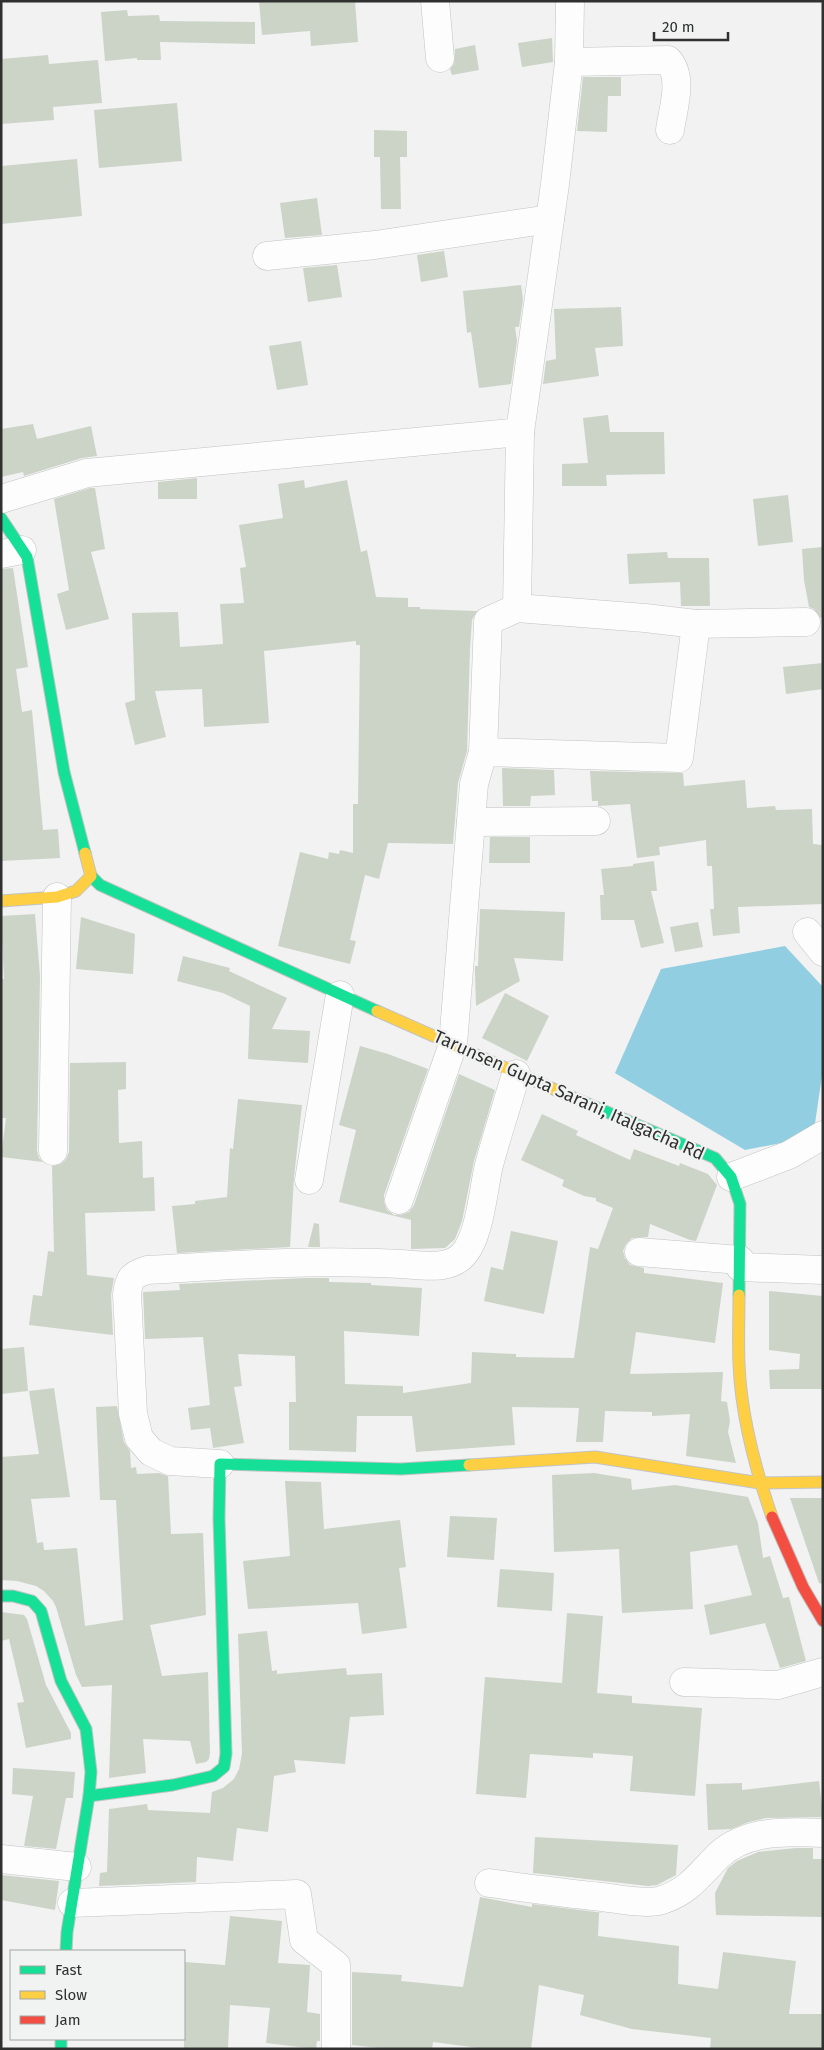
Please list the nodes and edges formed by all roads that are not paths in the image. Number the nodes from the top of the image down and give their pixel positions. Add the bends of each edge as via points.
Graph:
1 (435, 1) edge
2 (570, 1) edge
3 (440, 58) dead end
4 (569, 62) junction
5 (670, 130) dead end
6 (550, 219) junction
7 (267, 256) dead end
8 (520, 432) junction
9 (1, 499) edge
10 (1, 518) edge
11 (11, 552) edge
12 (517, 608) junction
13 (806, 622) dead end
14 (696, 624) junction
15 (483, 752) junction
16 (596, 821) dead end
17 (471, 822) junction
18 (91, 876) junction
19 (57, 897) junction
20 (1, 901) edge
21 (340, 995) junction
22 (453, 1044) junction
23 (516, 1074) junction
24 (823, 1135) edge
25 (53, 1151) dead end
26 (731, 1177) junction
27 (309, 1180) dead end
28 (399, 1200) dead end
29 (639, 1252) dead end
30 (740, 1264) junction
31 (823, 1270) edge
32 (220, 1464) junction
33 (823, 1482) edge
34 (760, 1483) junction
35 (1, 1596) edge
36 (823, 1621) edge
37 (823, 1672) edge
38 (684, 1682) dead end
39 (89, 1796) junction
40 (823, 1833) edge
41 (1, 1859) edge
42 (77, 1867) junction
43 (489, 1883) dead end
44 (72, 1903) junction
45 (66, 1950) edge
46 (336, 2049) edge

1 - 3 street
2 - 4 street
4 - 5 street via 668,60 674,67 677,80
4 - 6 street
6 - 7 street via 375,245
6 - 8 street
8 - 9 street via 87,473
8 - 12 street
10 - 11 street
11 - 18 street via 27,557 64,772
12 - 14 street
12 - 15 street via 488,621
13 - 14 street
14 - 15 street via 679,758
15 - 17 street via 474,784
16 - 17 street
17 - 22 street
18 - 19 street via 76,891
18 - 21 street, Tarunsen Gupta Sarani, Italgacha Rd via 100,885 125,897
19 - 20 street
19 - 25 street
21 - 22 street, Tarunsen Gupta Sarani, Italgacha Rd
21 - 27 street
22 - 23 street, Tarunsen Gupta Sarani, Italgacha Rd
22 - 28 street
23 - 26 street, Tarunsen Gupta Sarani, Italgacha Rd via 714,1158
23 - 32 street via 489,1167 472,1242 455,1262 431,1266 360,1261 291,1262 147,1270 128,1281 132,1414 139,1438 150,1452 170,1461
24 - 26 street via 790,1155
26 - 30 street, Tarunsen Gupta Sarani, Italgacha Rd via 740,1204
29 - 30 street
30 - 31 street
30 - 34 street, Tarunsen Gupta Sarani, Italgacha Rd via 740,1365 746,1426
32 - 34 street via 401,1469 595,1457
32 - 39 street via 224,1767 213,1776 173,1785
33 - 34 street
34 - 36 street, Tarunsen Gupta Sarani, Italgacha Rd via 802,1587
35 - 39 street via 32,1601 41,1611 61,1680 86,1729 91,1772
37 - 38 street via 778,1685
39 - 42 street
40 - 43 street via 794,1831 760,1835 736,1843 719,1855 682,1892 660,1901
41 - 42 street
42 - 44 street
44 - 45 street
44 - 46 street via 297,1894 304,1940 336,1965

